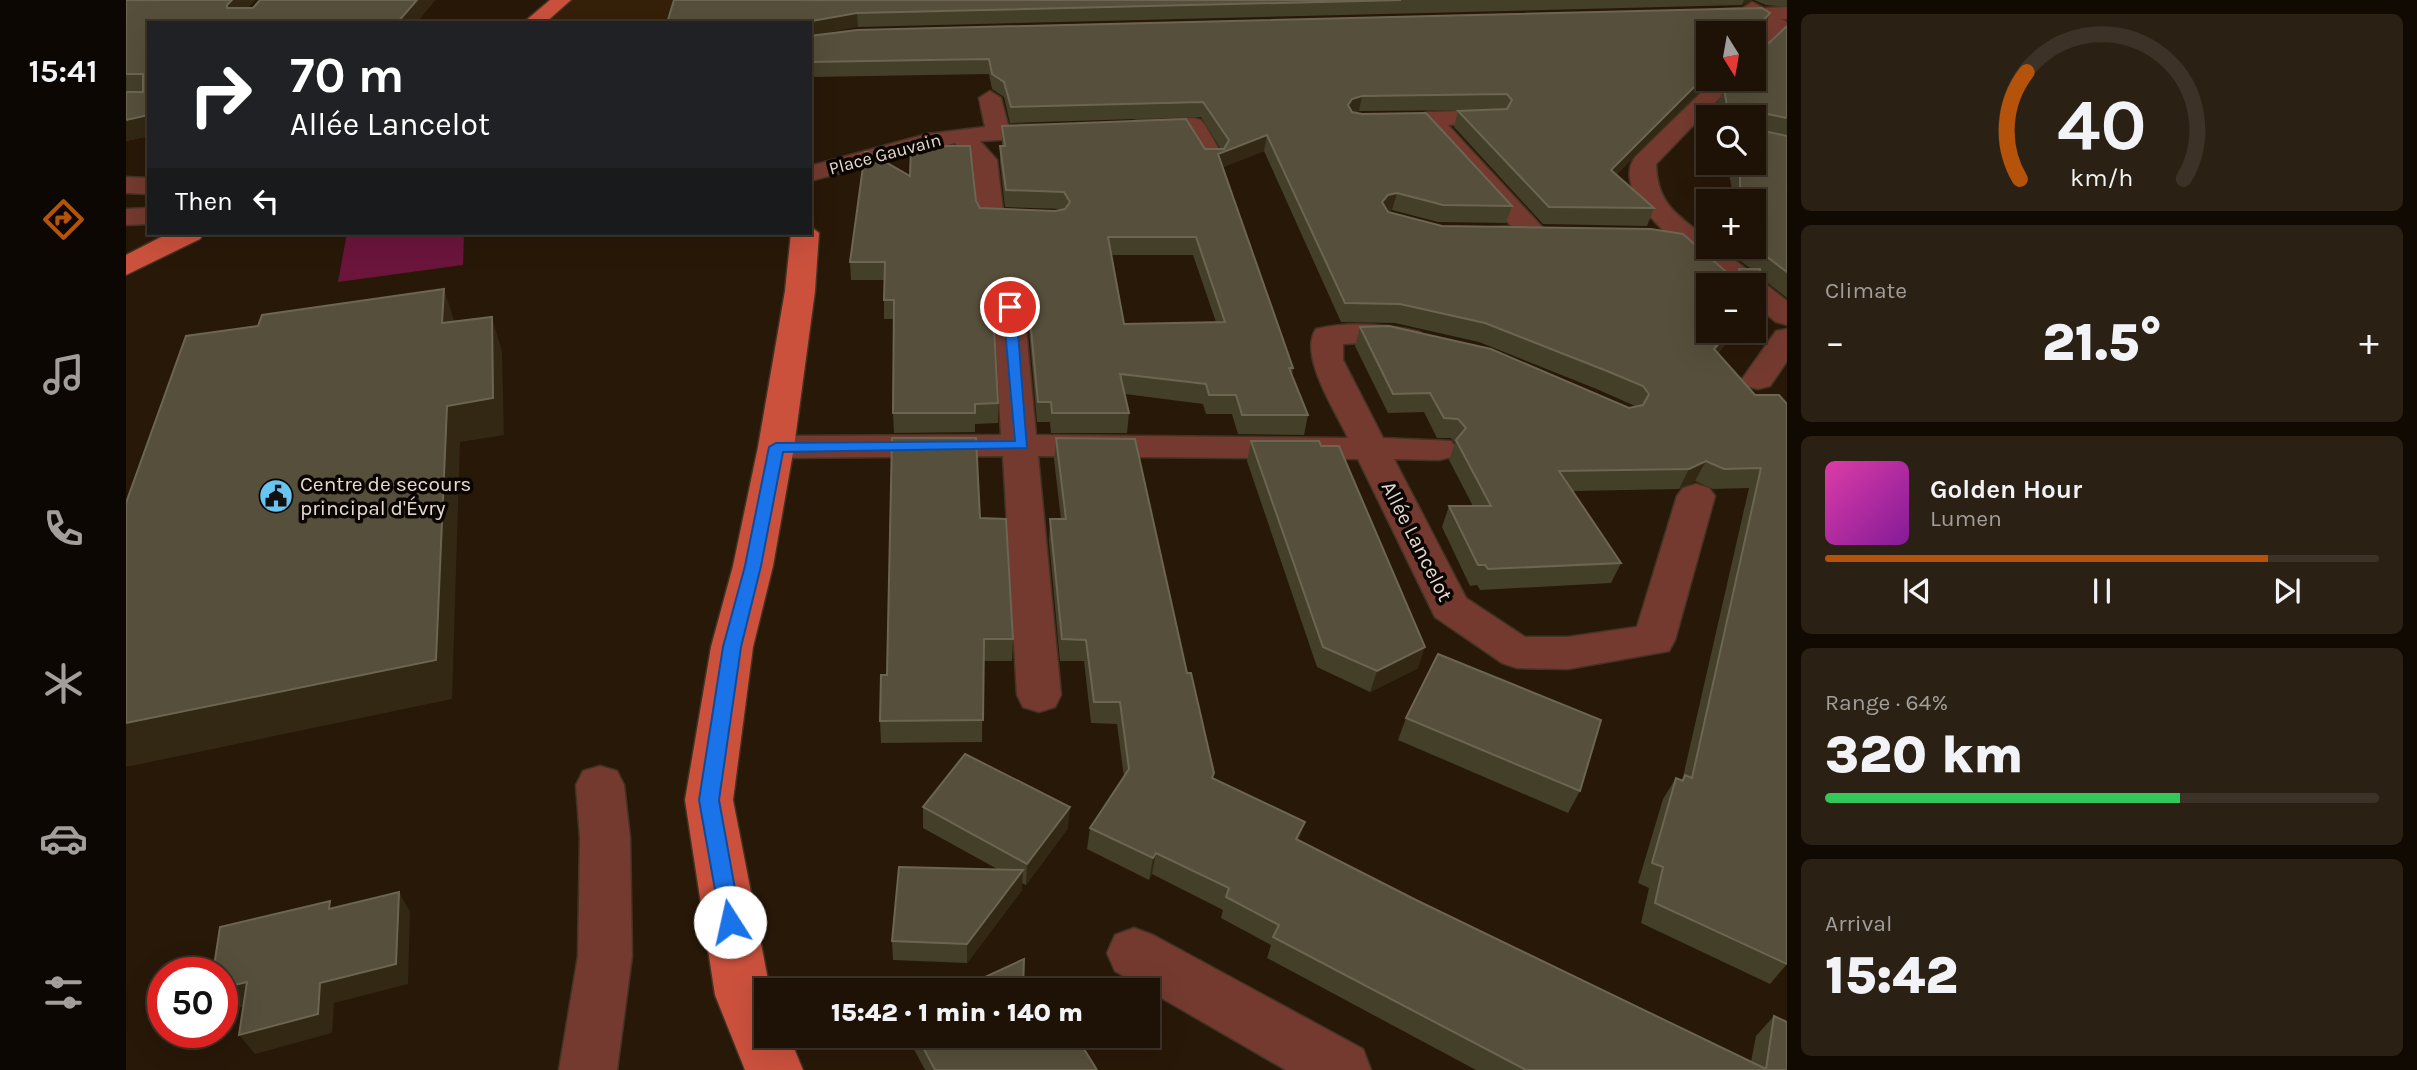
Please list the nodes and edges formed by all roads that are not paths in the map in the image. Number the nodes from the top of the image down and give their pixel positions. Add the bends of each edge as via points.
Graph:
1 (562, 0) edge
2 (1738, 0) edge
3 (1787, 13) edge
4 (1762, 14) junction
5 (1704, 15) edge
6 (536, 21) edge
7 (1766, 40) edge
8 (1715, 91) edge
9 (990, 97) edge
10 (1494, 117) edge
11 (1680, 126) junction
12 (1115, 128) edge
13 (1076, 129) edge
14 (1696, 129) edge
15 (998, 132) junction
16 (960, 135) junction
17 (1212, 158) edge
18 (812, 173) edge
19 (147, 216) edge
20 (126, 217) edge
21 (1054, 218) edge
22 (186, 235) edge
23 (805, 235) edge
24 (1644, 236) edge
25 (1695, 244) junction
26 (1468, 245) edge
27 (126, 266) edge
28 (1732, 273) edge
29 (1766, 299) edge
30 (1010, 307) dead end
31 (1787, 316) edge
32 (1787, 338) edge
33 (1446, 347) edge
34 (1758, 379) dead end
35 (1022, 445) junction
36 (1368, 446) junction
37 (776, 447) junction
38 (1439, 449) dead end
39 (1696, 496) dead end
40 (1039, 695) dead end
41 (600, 785) dead end
42 (1134, 953) dead end
43 (589, 1070) edge
44 (774, 1070) edge
45 (1342, 1070) edge

1 - 6 main road
2 - 4 street
3 - 4 street
4 - 5 street
4 - 7 street via 1780,26
8 - 11 street
9 - 15 street
10 - 26 street via 1418,120 1546,236 1492,234
11 - 14 street
11 - 25 street via 1644,162 1644,183 1655,209
12 - 17 street via 1193,125
13 - 15 street, Place Gauvain
15 - 16 street, Place Gauvain
16 - 18 street, Place Gauvain
16 - 21 street, Place Gauvain via 985,160 991,218
19 - 20 street
22 - 27 main road
23 - 37 main road
24 - 25 street
25 - 28 street
29 - 31 street
30 - 35 street
32 - 34 street
33 - 36 street, Allée Lancelot via 1384,333 1327,336 1326,360
35 - 36 street, Allée Lancelot
35 - 37 street, Allée Lancelot
35 - 40 street
36 - 38 street, Allée Lancelot
36 - 39 street, Allée Lancelot via 1450,607 1517,652 1568,653 1654,640
37 - 44 main road via 732,647 709,800 743,995
41 - 43 street via 605,956
42 - 45 street

